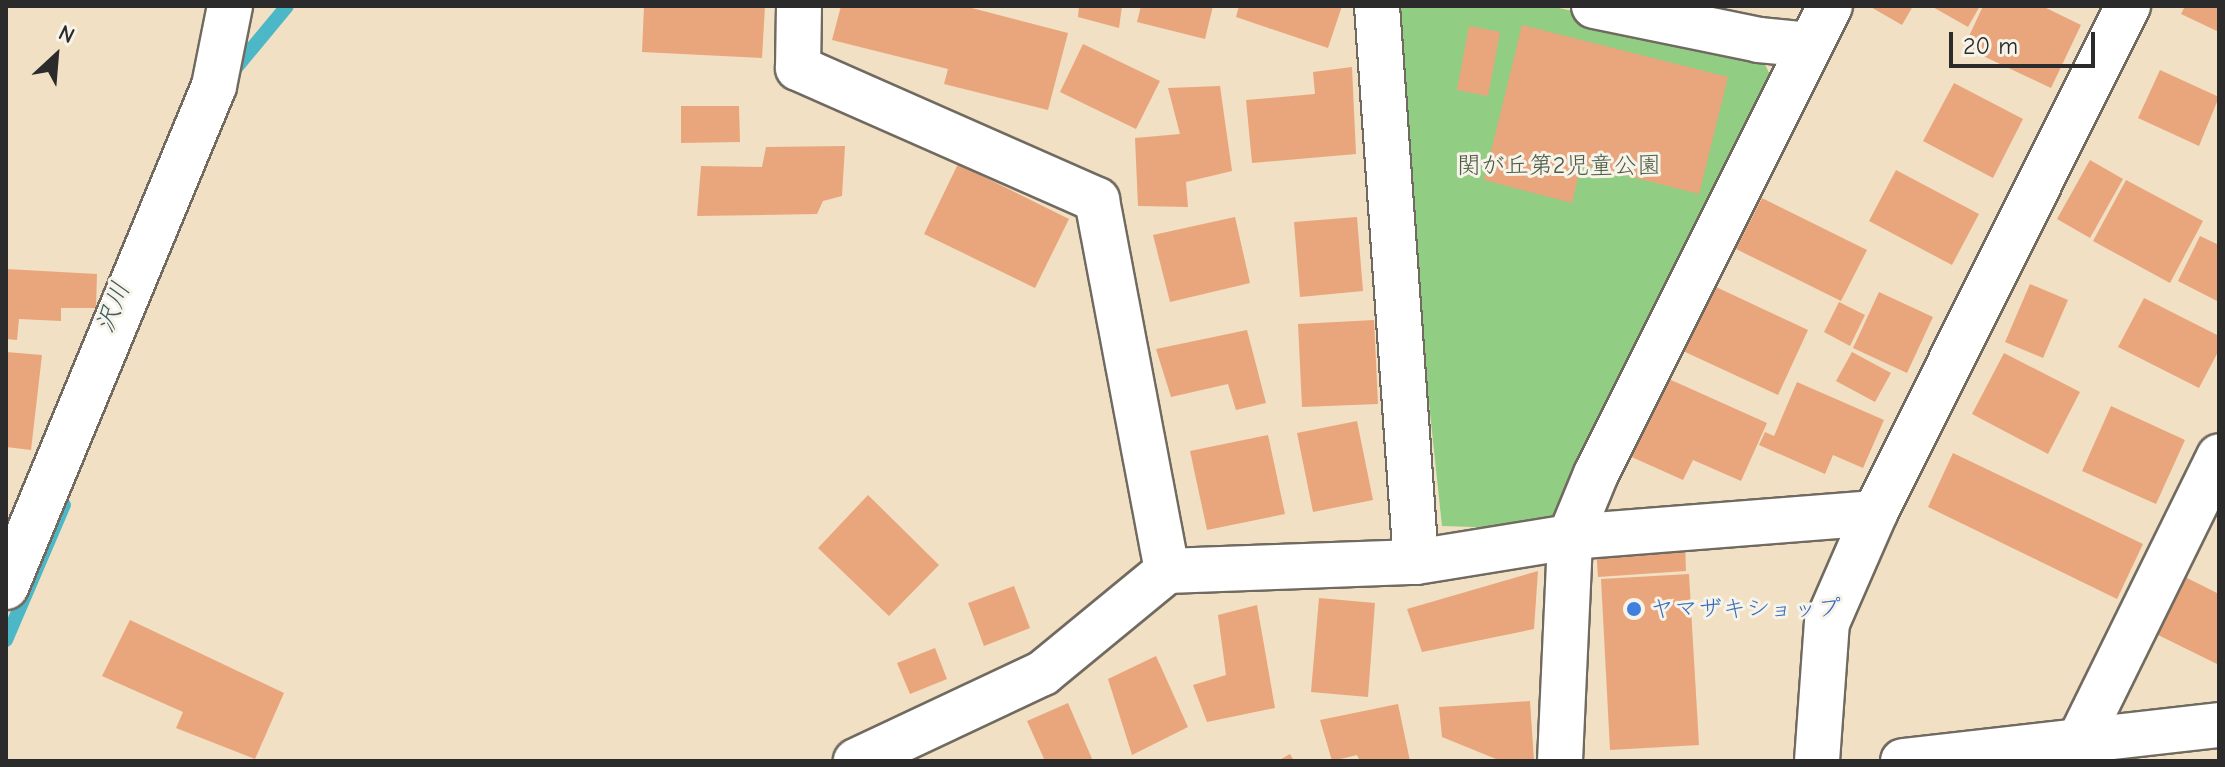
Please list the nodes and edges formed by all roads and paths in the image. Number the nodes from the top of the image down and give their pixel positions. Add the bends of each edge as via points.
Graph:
1 (230, 6) edge
2 (799, 6) edge
3 (1377, 6) edge
4 (1594, 6) edge
5 (1830, 6) edge
6 (2128, 6) edge
7 (1810, 45) junction
8 (2219, 456) edge
9 (1875, 513) junction
10 (1570, 537) junction
11 (1416, 562) junction
12 (1167, 571) junction
13 (6, 587) edge
14 (2219, 725) edge
15 (2078, 750) edge
16 (856, 761) edge
17 (1560, 761) edge
18 (1817, 761) edge
19 (1903, 761) edge

1 - 13 street via 214,86
2 - 12 street via 798,68 1097,200
3 - 11 street
4 - 7 street via 1759,40
5 - 7 street
6 - 9 street
7 - 10 street via 1596,474
8 - 15 street
9 - 10 street
9 - 18 street via 1827,623
10 - 11 street
10 - 17 street
11 - 12 street
12 - 16 street via 1043,673
14 - 15 street
15 - 19 street

